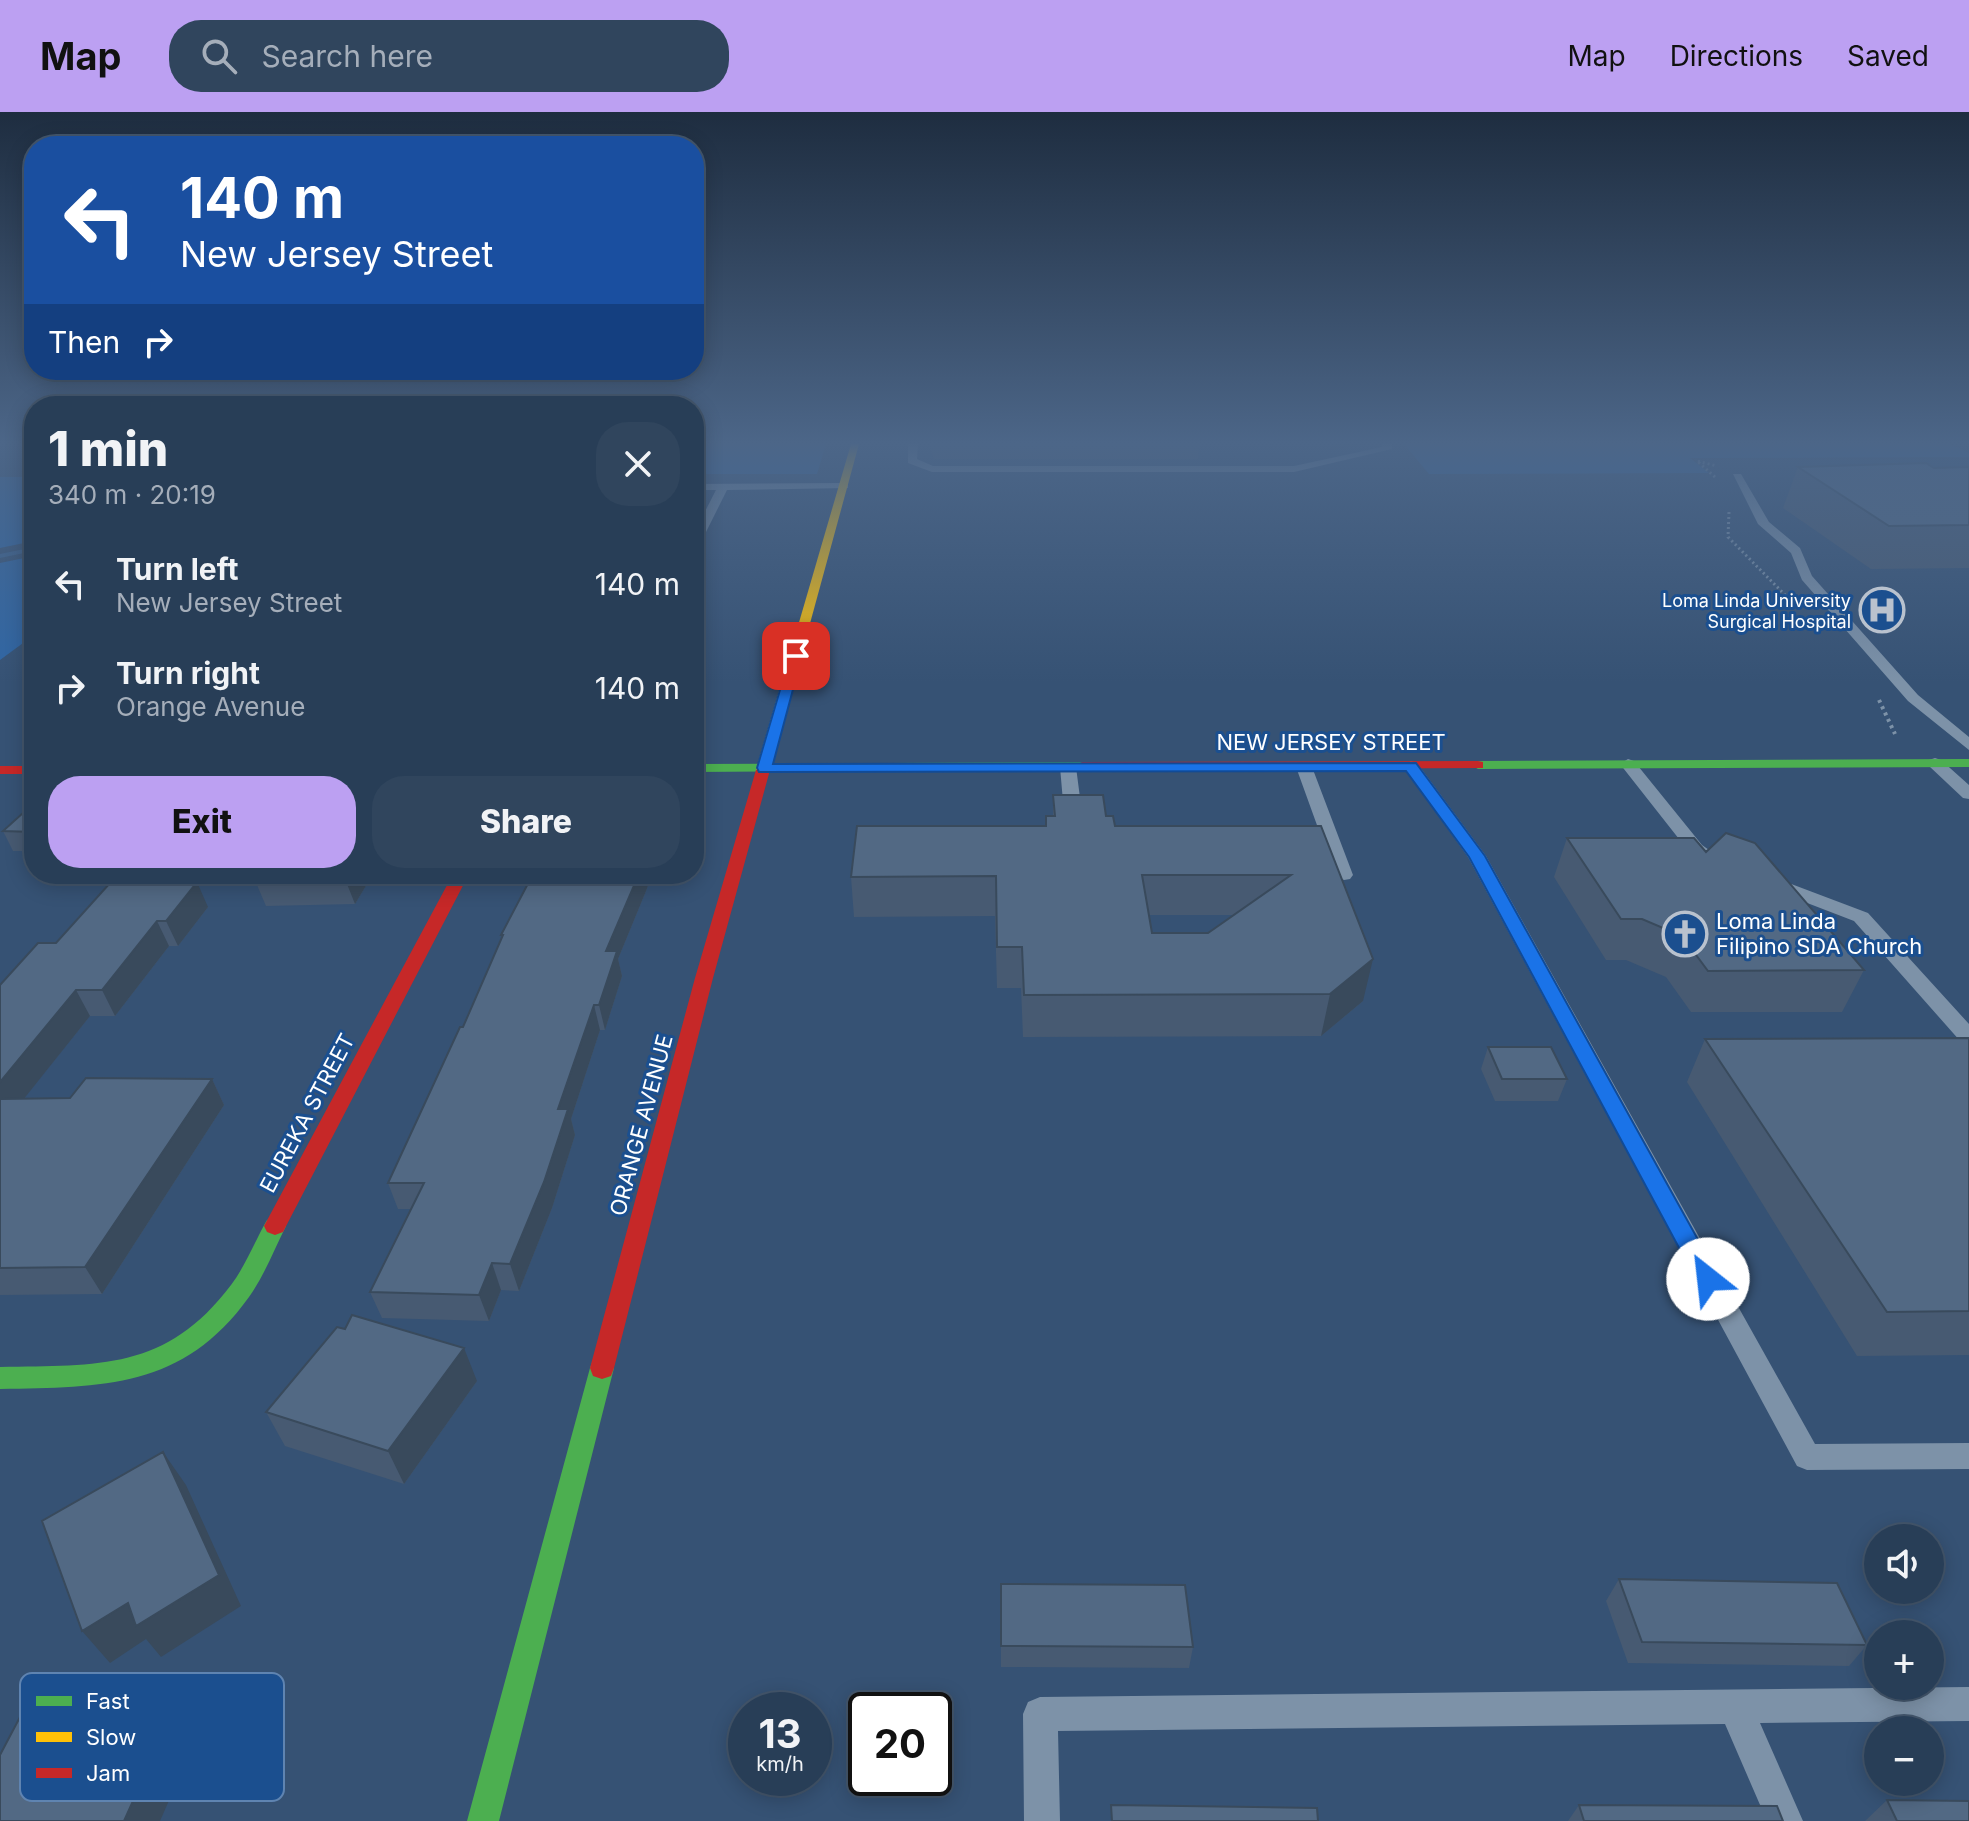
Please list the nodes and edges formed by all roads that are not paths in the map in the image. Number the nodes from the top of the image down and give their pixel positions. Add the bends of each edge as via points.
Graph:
1 (833, 524) edge
2 (1764, 524) edge
3 (1969, 745) edge
4 (1935, 763) junction
5 (1969, 763) edge
6 (1628, 764) junction
7 (1411, 766) junction
8 (1068, 767) junction
9 (1304, 767) junction
10 (704, 768) edge
11 (764, 768) junction
12 (0, 770) edge
13 (24, 770) edge
14 (1969, 794) edge
15 (1073, 813) edge
16 (1718, 862) edge
17 (1344, 875) edge
18 (1761, 879) edge
19 (456, 884) edge
20 (1969, 1037) edge
21 (0, 1378) edge
22 (1969, 1456) edge
23 (1969, 1704) edge
24 (1735, 1707) junction
25 (483, 1821) edge
26 (1042, 1821) edge
27 (1785, 1821) edge

1 - 11 street, ORANGE AVENUE
2 - 3 lane via 1796,551 1806,577 1913,698
4 - 5 street, NEW JERSEY STREET
4 - 6 street, NEW JERSEY STREET
4 - 14 lane
6 - 7 street, NEW JERSEY STREET
6 - 16 lane via 1696,849
7 - 9 street, NEW JERSEY STREET
7 - 22 lane via 1477,856 1807,1457
8 - 9 street, NEW JERSEY STREET
8 - 11 street, NEW JERSEY STREET
8 - 15 lane
9 - 17 lane
10 - 11 street, NEW JERSEY STREET
11 - 25 street, ORANGE AVENUE
12 - 13 street
18 - 20 lane via 1861,917
19 - 21 street, EUREKA STREET via 241,1290 199,1340 137,1368
23 - 24 lane
24 - 26 lane via 1040,1714
24 - 27 lane

